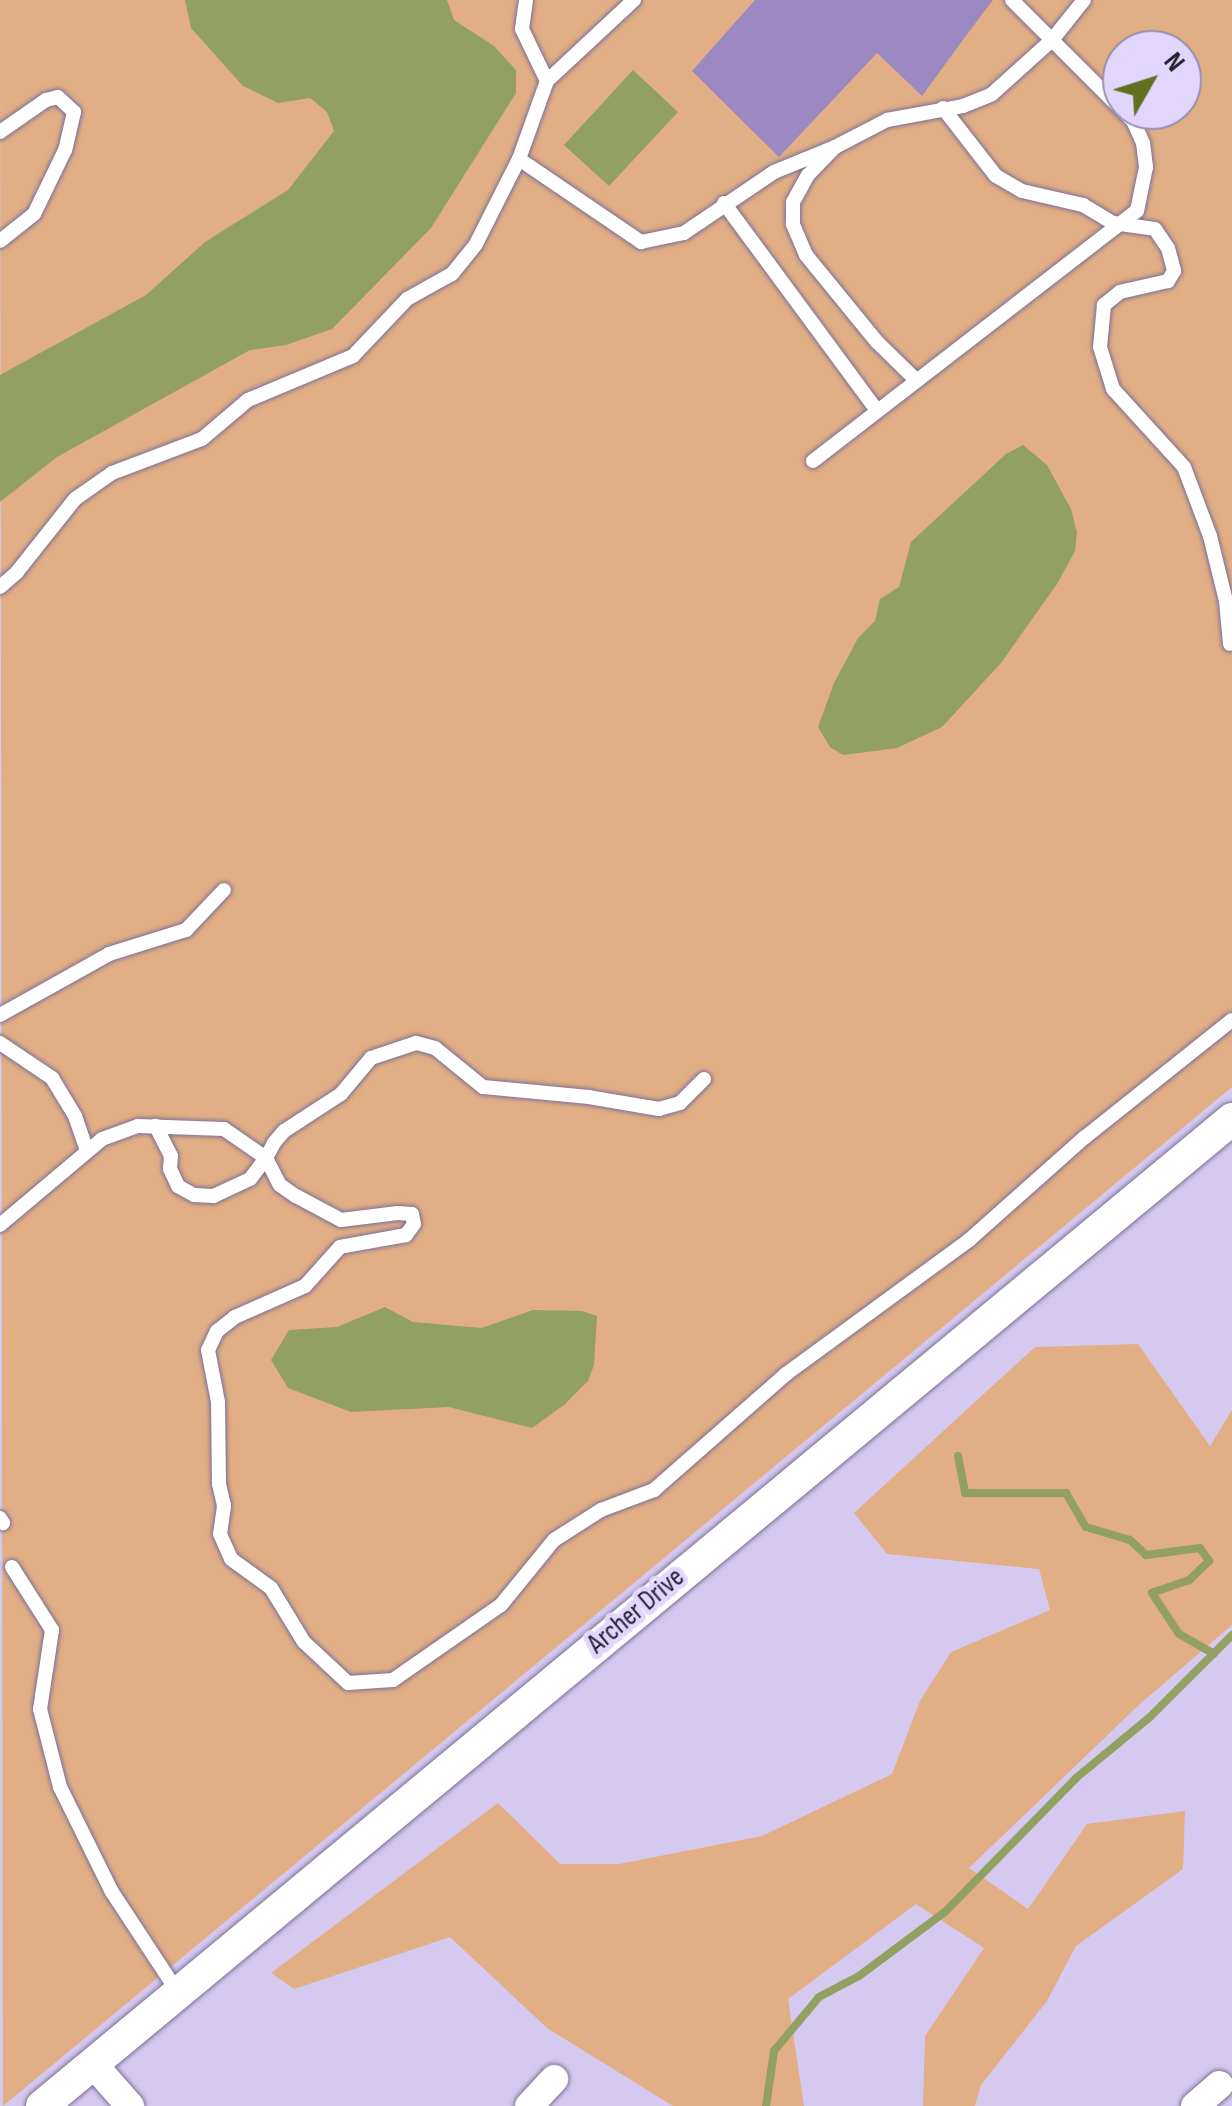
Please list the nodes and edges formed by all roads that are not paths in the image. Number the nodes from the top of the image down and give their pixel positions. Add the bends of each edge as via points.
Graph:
1 (526, 0) edge
2 (634, 0) edge
3 (1012, 0) edge
4 (1084, 0) edge
5 (1052, 40) junction
6 (547, 81) junction
7 (942, 108) junction
8 (0, 132) edge
9 (835, 147) junction
10 (519, 159) junction
11 (724, 204) junction
12 (1123, 223) junction
13 (0, 241) edge
14 (916, 380) junction
15 (876, 409) junction
16 (813, 461) dead end
17 (0, 587) edge
18 (1230, 644) edge
19 (224, 890) dead end
20 (0, 1015) edge
21 (1232, 1020) edge
22 (0, 1043) edge
23 (704, 1079) dead end
24 (1232, 1119) edge
25 (156, 1126) junction
26 (87, 1151) junction
27 (266, 1158) junction
28 (336, 1217) junction
29 (0, 1224) edge
30 (340, 1247) junction
31 (12, 1567) dead end
32 (178, 1992) junction
33 (93, 2064) junction
34 (554, 2080) dead end
35 (1219, 2085) dead end
36 (42, 2106) edge
37 (130, 2106) edge
38 (528, 2106) edge
39 (1195, 2106) edge

1 - 6 lane via 522,29
2 - 6 lane
3 - 5 lane
4 - 5 lane
5 - 7 lane via 992,94
5 - 12 lane via 1132,121 1144,143 1145,187 1137,211
6 - 10 lane
7 - 9 lane via 887,120
7 - 12 lane via 996,176 1022,191 1057,196
8 - 13 lane via 46,100 58,97 74,112 66,150 34,214
9 - 11 lane via 774,172
9 - 14 lane via 793,202 793,224 806,255
10 - 11 lane via 641,242 684,232
10 - 17 lane via 476,244 452,274 407,298 353,356 248,400 202,439 112,473 74,499
11 - 15 lane
12 - 14 lane
12 - 18 lane via 1155,229 1174,271 1168,281 1120,292 1104,305 1100,347 1113,389 1184,468 1210,536
14 - 15 lane
15 - 16 lane
19 - 20 lane via 186,930 109,954
21 - 30 lane via 969,1240 786,1374 654,1490 601,1510 554,1540 500,1605 393,1680 371,1683 348,1683 329,1669 271,1588 231,1559 220,1534 218,1402 208,1350 216,1331 305,1286
22 - 26 lane via 52,1078 76,1116
23 - 27 lane via 680,1103 660,1110 483,1086 435,1048 416,1043 370,1058 341,1094 284,1131
24 - 32 street, Archer Drive
25 - 26 lane via 102,1139
25 - 27 lane via 224,1128
25 - 27 lane via 178,1186 194,1194 214,1196 250,1179
26 - 29 lane
27 - 28 lane via 280,1185
28 - 30 lane
28 - 30 lane via 412,1214 414,1224 406,1235
31 - 32 lane via 52,1630 40,1709 60,1788 112,1892
32 - 33 street, Archer Drive
33 - 36 street, Archer Drive
33 - 37 street
34 - 38 street
35 - 39 street

